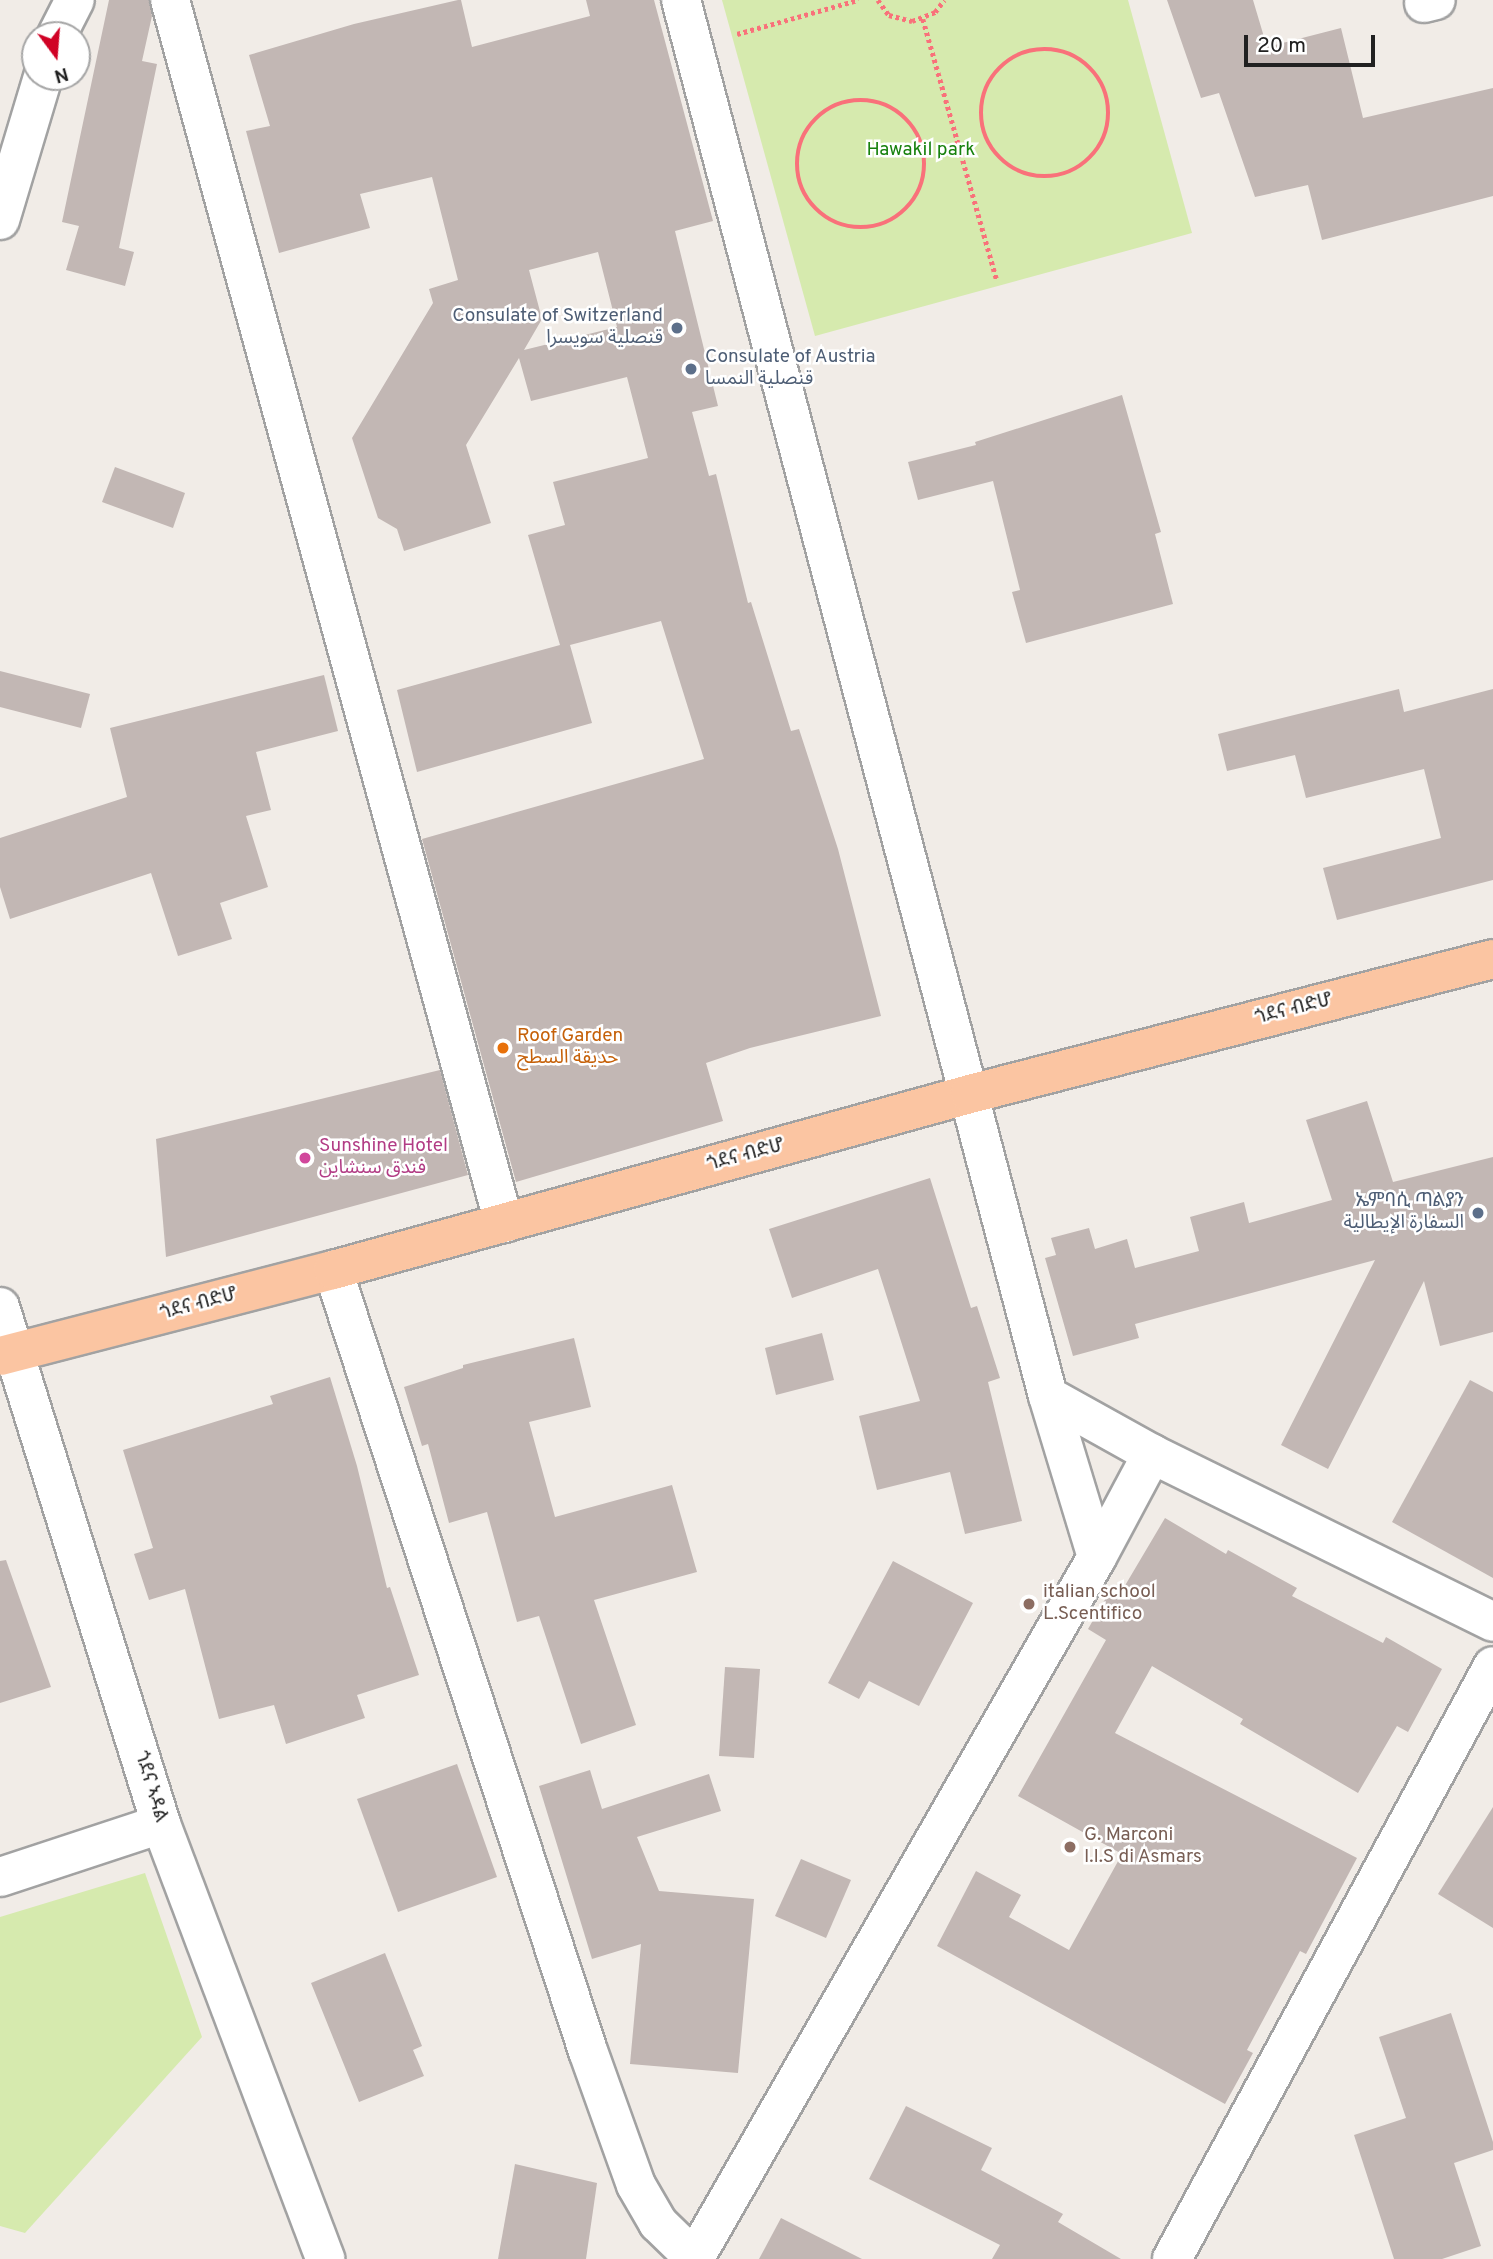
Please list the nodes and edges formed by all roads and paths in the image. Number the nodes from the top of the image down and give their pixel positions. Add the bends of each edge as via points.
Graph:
1 (75, 0) edge
2 (170, 0) edge
3 (681, 0) edge
4 (858, 0) edge
5 (878, 0) edge
6 (944, 0) edge
7 (923, 19) junction
8 (64, 21) edge
9 (737, 34) dead end
10 (39, 91) edge
11 (1005, 163) joint
12 (820, 214) joint
13 (0, 220) edge
14 (997, 281) dead end
15 (1493, 959) edge
16 (970, 1094) junction
17 (504, 1223) junction
18 (333, 1270) junction
19 (0, 1307) edge
20 (8, 1355) edge
21 (1048, 1396) junction
22 (1152, 1454) junction
23 (1097, 1557) junction
24 (1493, 1622) edge
25 (1493, 1666) edge
26 (161, 1824) junction
27 (0, 1877) edge
28 (325, 2259) edge
29 (694, 2259) edge
30 (1172, 2259) edge

1 - 8 street
2 - 17 street
3 - 16 street
4 - 9 path
5 - 7 path via 889,15 900,20
6 - 7 path
7 - 14 path
10 - 13 street
11 - 11 path via 1025,174 1047,177 1069,173 1088,161 1102,144 1110,122 1106,91 1090,65 1073,54 1032,49 997,69 986,86 982,125 990,146
12 - 12 path via 839,225 862,229 884,225 904,213 918,196 925,174 925,152 906,116 889,106 859,100 830,107 814,120 802,136 797,176 805,197
15 - 16 main road, ጎደና ብድሆ
16 - 17 main road, ጎደና ብድሆ
16 - 21 street
17 - 18 main road, ጎደና ብድሆ
18 - 20 main road, ጎደና ብድሆ
18 - 29 street via 636,2185 658,2223
19 - 20 street, ጎደና ኣዳል
20 - 26 street, ጎደና ኣዳል
21 - 22 street
21 - 23 street
22 - 23 street
22 - 24 street
23 - 29 street
25 - 30 street
26 - 27 street
26 - 28 street, ጎደና ኣዳል

